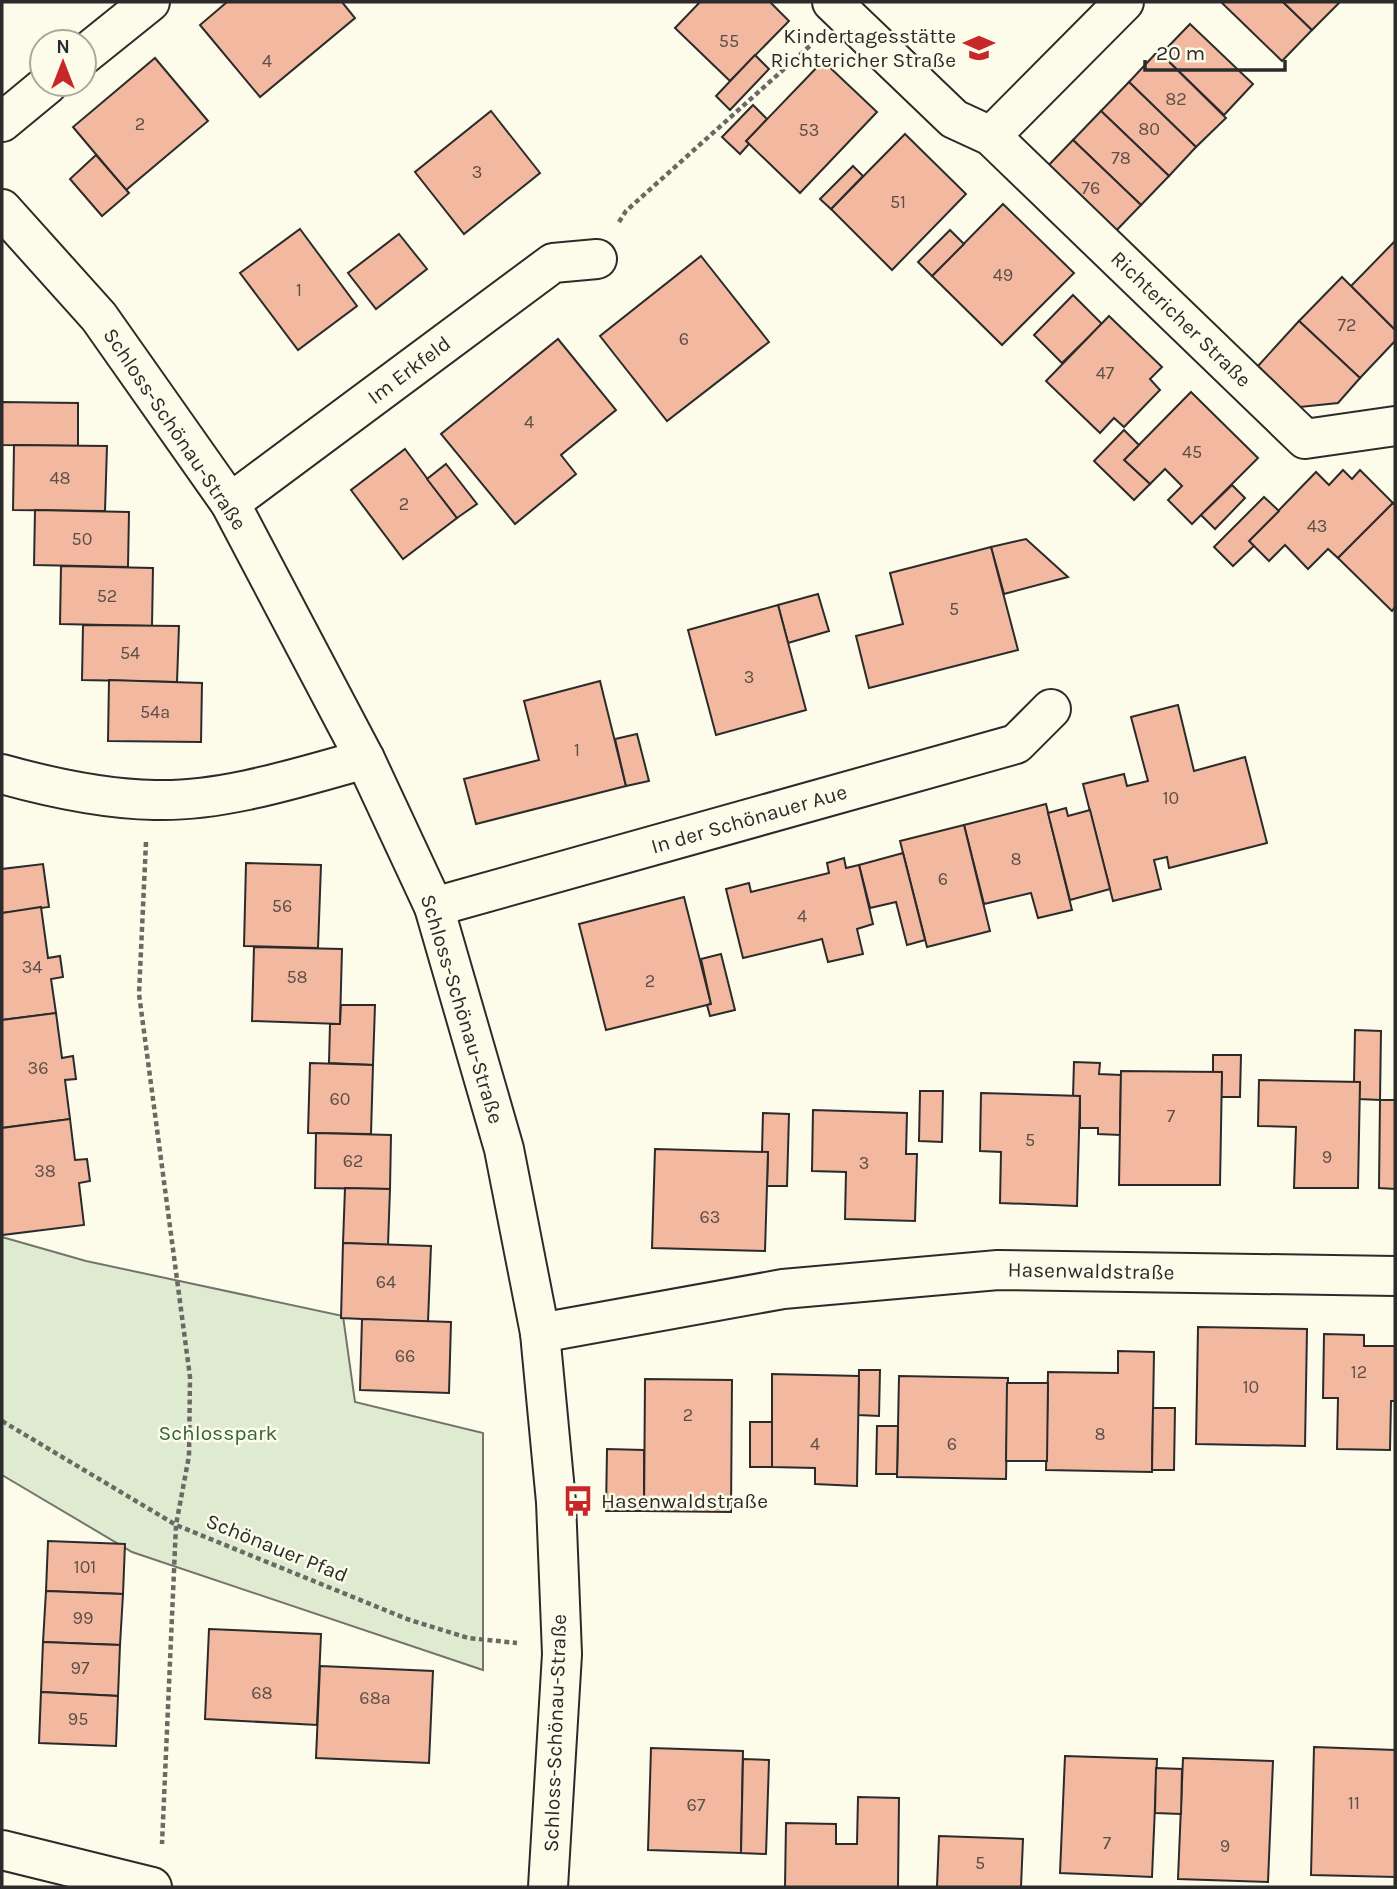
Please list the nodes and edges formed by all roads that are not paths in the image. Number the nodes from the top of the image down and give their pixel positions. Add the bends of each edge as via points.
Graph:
1 (150, 2) edge
2 (1124, 2) edge
3 (838, 8) edge
4 (98, 44) edge
5 (31, 98) edge
6 (2, 122) edge
7 (991, 136) junction
8 (2, 209) edge
9 (597, 259) road end
10 (1395, 426) edge
11 (230, 503) junction
12 (1051, 709) dead end
13 (365, 759) junction
14 (2, 774) edge
15 (434, 907) junction
16 (1395, 1276) edge
17 (540, 1332) junction
18 (2, 1850) edge
19 (152, 1887) edge
20 (548, 1887) edge

1 - 4 street
2 - 7 street
3 - 7 street, Richtericher Straße via 954,119
5 - 6 street
7 - 10 street, Richtericher Straße via 1305,439
8 - 11 street, Schloss-Schönau-Straße via 99,317
9 - 11 street, Im Erkfeld via 553,263
11 - 13 street, Schloss-Schönau-Straße
12 - 15 street, In der Schönauer Aue via 1016,744
13 - 14 street via 255,789 148,799 61,790
13 - 15 street, Schloss-Schönau-Straße
15 - 17 street, Schloss-Schönau-Straße via 504,1149
16 - 17 street, Hasenwaldstraße via 998,1270 783,1289
17 - 20 street, Schloss-Schönau-Straße via 556,1502 562,1649
18 - 19 street

